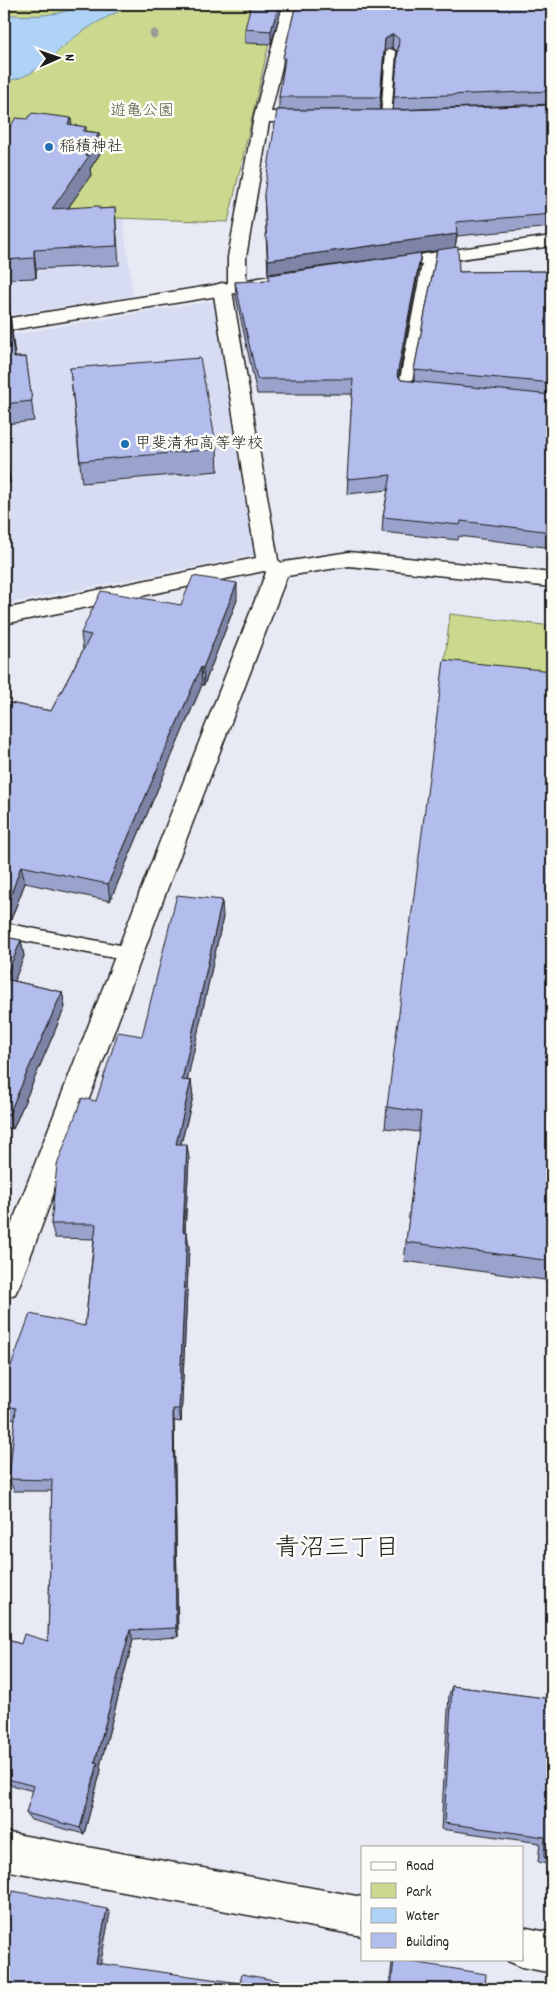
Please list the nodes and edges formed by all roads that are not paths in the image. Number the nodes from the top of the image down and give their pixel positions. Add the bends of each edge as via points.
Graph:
1 (293, 6) edge
2 (391, 52) edge
3 (262, 117) junction
4 (329, 117) edge
5 (367, 117) edge
6 (394, 117) joint
7 (552, 240) edge
8 (429, 259) junction
9 (362, 268) edge
10 (285, 280) edge
11 (229, 288) junction
12 (4, 325) edge
13 (434, 393) edge
14 (273, 566) junction
15 (552, 580) edge
16 (4, 616) edge
17 (4, 930) edge
18 (130, 954) junction
19 (4, 1284) edge
20 (4, 1851) edge
21 (361, 1918) edge
22 (524, 1947) edge
23 (552, 1952) edge

1 - 3 street
2 - 6 lane
3 - 4 street
3 - 11 street
5 - 6 street
7 - 8 street
8 - 9 street
8 - 13 lane via 404,390
10 - 11 street
11 - 12 street
11 - 14 street
14 - 15 street via 349,560
14 - 16 street
14 - 18 street
17 - 18 lane
18 - 19 street
20 - 21 street
22 - 23 street

